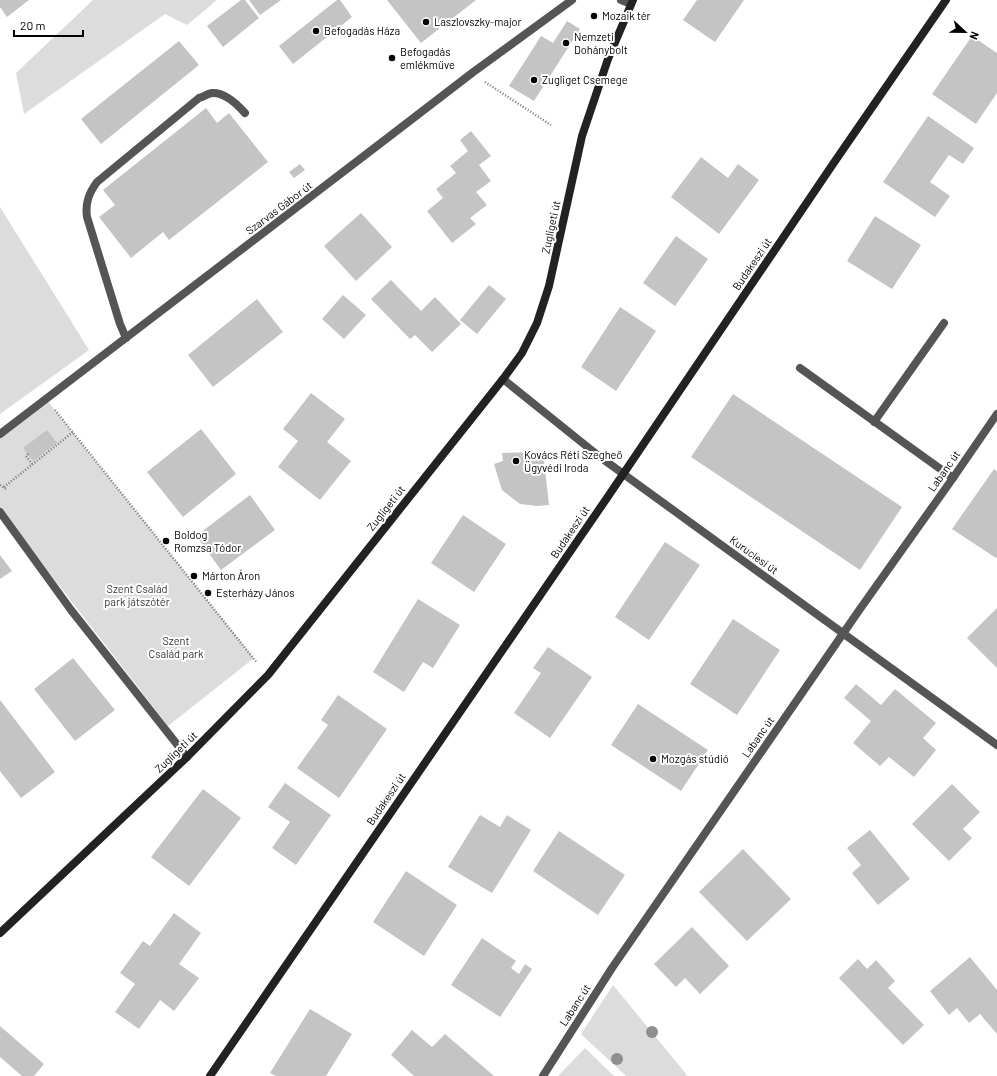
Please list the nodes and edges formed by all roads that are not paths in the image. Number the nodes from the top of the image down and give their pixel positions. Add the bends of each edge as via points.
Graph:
1 (572, 0) edge
2 (621, 0) edge
3 (946, 0) edge
4 (632, 2) edge
5 (245, 113) dead end
6 (944, 323) dead end
7 (126, 338) junction
8 (800, 368) dead end
9 (503, 379) junction
10 (997, 414) edge
11 (874, 422) junction
12 (0, 434) edge
13 (623, 473) junction
14 (953, 478) junction
15 (0, 512) edge
16 (843, 634) junction
17 (997, 745) edge
18 (187, 757) junction
19 (0, 933) edge
20 (210, 1076) edge
21 (543, 1076) edge

1 - 7 street, Szarvas Gábor út via 472,73
2 - 4 street
3 - 13 main road, Budakeszi út
4 - 9 main road, Zugligeti út via 608,59 582,136 549,286 537,323 522,352
5 - 7 street via 235,102 220,94 203,96 97,182 92,189 86,208 87,217
6 - 11 street
7 - 12 street, Szarvas Gábor út
8 - 11 street
9 - 13 street, Kuruclesi út
9 - 18 main road, Zugligeti út via 268,675
10 - 14 street, Labanc út
11 - 14 street
13 - 16 street, Kuruclesi út
13 - 20 main road, Budakeszi út
14 - 16 street, Labanc út
15 - 18 street via 71,610
16 - 17 street, Kuruclesi út
16 - 21 street, Labanc út via 612,968
18 - 19 main road, Zugligeti út

